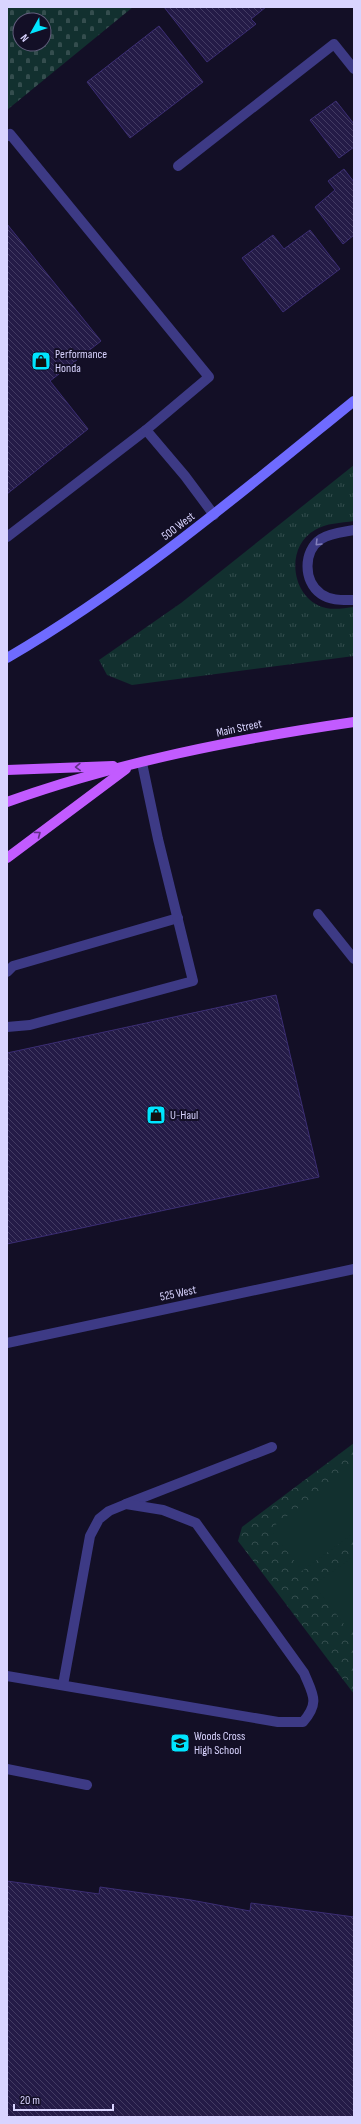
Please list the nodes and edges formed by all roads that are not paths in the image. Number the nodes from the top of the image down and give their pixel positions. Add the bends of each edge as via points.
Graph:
1 (354, 70) edge
2 (7, 136) edge
3 (178, 166) dead end
4 (354, 401) edge
5 (146, 430) junction
6 (214, 515) junction
7 (354, 530) edge
8 (7, 536) edge
9 (354, 600) edge
10 (7, 658) edge
11 (354, 722) edge
12 (142, 763) junction
13 (131, 766) junction
14 (7, 770) edge
15 (7, 802) edge
16 (7, 858) edge
17 (318, 914) dead end
18 (178, 918) junction
19 (354, 959) edge
20 (7, 972) edge
21 (7, 1027) edge
22 (354, 1269) edge
23 (7, 1343) edge
24 (272, 1447) dead end
25 (126, 1504) junction
26 (7, 1676) edge
27 (63, 1685) junction
28 (7, 1769) edge
29 (87, 1784) dead end

1 - 3 street via 334,44
2 - 5 street via 10,134 209,378
4 - 6 street, 500 West
5 - 6 street
5 - 8 street
6 - 10 street, 500 West via 80,613
7 -> 9 street via 338,532 321,539 310,552 307,566 310,580 321,594 334,600
11 - 12 main road, Main Street via 271,735
12 - 13 main road, Main Street
12 - 18 street
13 -> 14 main road
13 - 15 main road via 44,789
16 -> 13 main road
17 - 19 street
18 - 20 street via 12,966
18 - 21 street via 193,981 30,1025
22 - 23 street, 525 West
24 - 25 street
25 - 27 street via 109,1511 99,1519 90,1536
25 - 27 street via 163,1510 196,1523 304,1673 315,1698 312,1712 302,1722 278,1722
26 - 27 street
28 - 29 street

